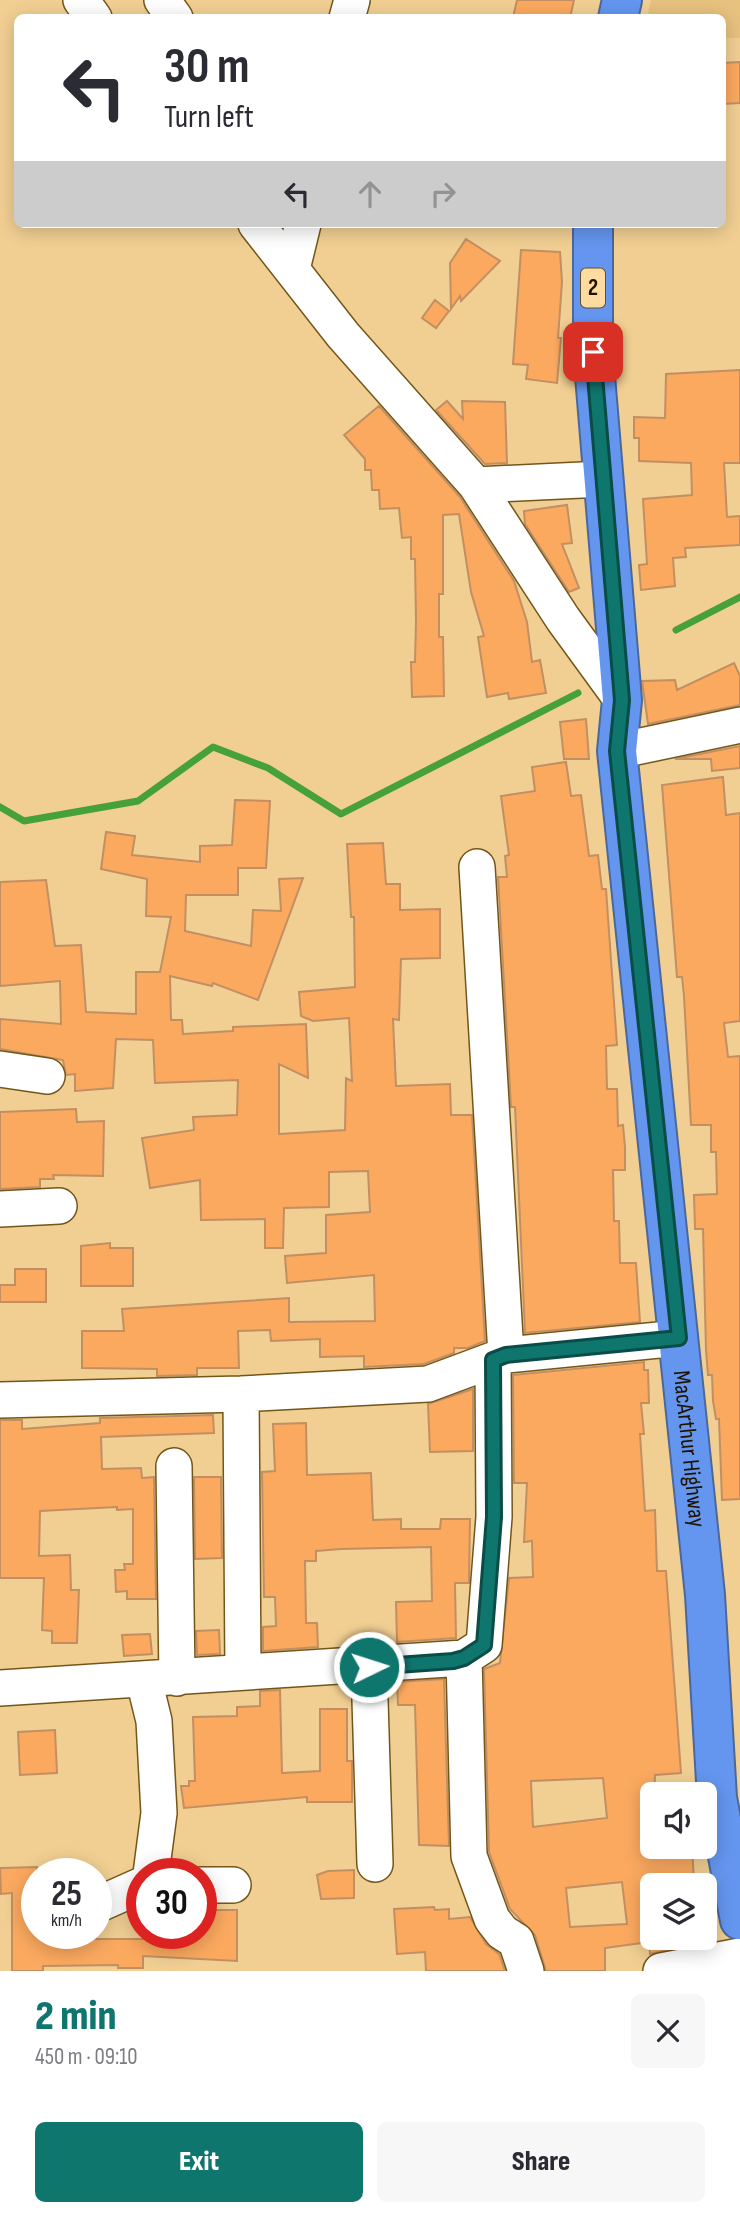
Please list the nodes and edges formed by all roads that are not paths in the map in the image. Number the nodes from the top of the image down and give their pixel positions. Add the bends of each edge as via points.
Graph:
1 (259, 228) edge
2 (302, 228) edge
3 (593, 228) edge
4 (292, 270) junction
5 (603, 479) junction
6 (476, 485) junction
7 (622, 700) junction
8 (740, 725) edge
9 (617, 751) junction
10 (477, 867) dead end
11 (0, 1069) edge
12 (47, 1076) dead end
13 (59, 1206) dead end
14 (0, 1209) edge
15 (679, 1338) junction
16 (500, 1357) junction
17 (240, 1394) junction
18 (0, 1401) edge
19 (174, 1466) dead end
20 (464, 1658) junction
21 (369, 1667) junction
22 (243, 1672) junction
23 (160, 1679) junction
24 (0, 1688) edge
25 (153, 1858) edge
26 (376, 1864) dead end
27 (740, 1920) edge
28 (740, 1956) edge
29 (526, 1971) edge
30 (661, 1971) edge

1 - 4 street
2 - 4 street
3 - 5 highway, MacArthur Highway / 2 via 593,352
4 - 6 street via 343,335
5 - 6 street
5 - 7 highway, MacArthur Highway / 2
6 - 7 street
7 - 9 highway, MacArthur Highway / 2
8 - 9 street
9 - 15 highway, MacArthur Highway / 2
10 - 16 street
11 - 12 street
13 - 14 street
15 - 16 street
15 - 27 highway, MacArthur Highway / 2 via 705,1595 717,1798
16 - 17 street via 428,1384
16 - 20 street via 484,1645
17 - 18 street
17 - 22 street
19 - 23 street
20 - 21 street
20 - 29 street via 469,1856 492,1919 516,1941
21 - 22 street
21 - 26 street
22 - 23 street
23 - 24 street
23 - 25 street via 155,1721 159,1813
28 - 30 street

